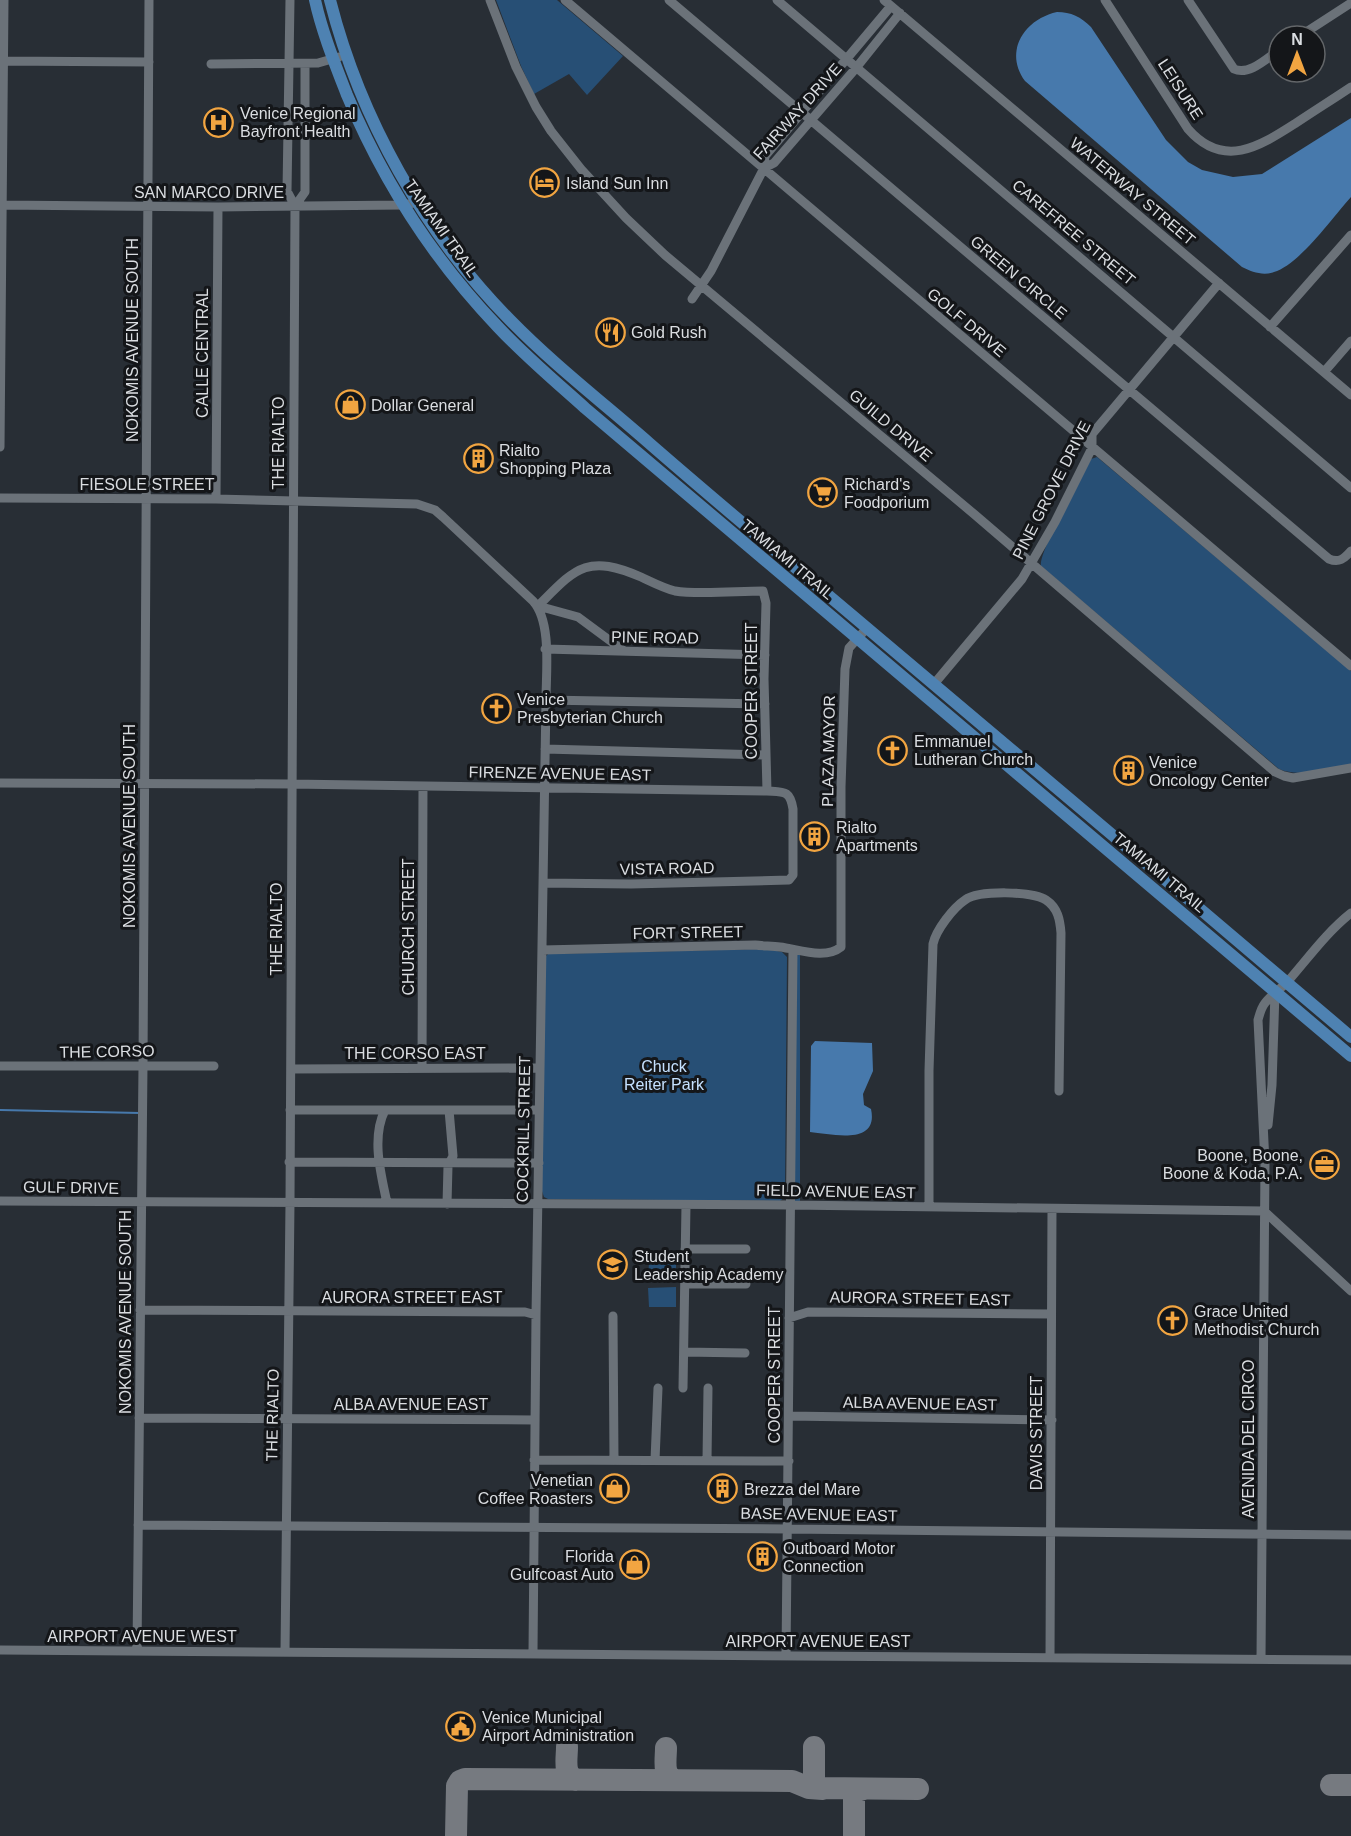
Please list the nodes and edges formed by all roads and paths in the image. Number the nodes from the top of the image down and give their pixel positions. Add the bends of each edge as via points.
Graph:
1 (4, 0) edge
2 (149, 0) edge
3 (290, 0) edge
4 (315, 0) edge
5 (330, 0) edge
6 (490, 0) edge
7 (669, 0) edge
8 (777, 0) edge
9 (1105, 0) edge
10 (1188, 0) edge
11 (569, 1) edge
12 (887, 3) edge
13 (1351, 3) edge
14 (900, 13) junction
15 (1319, 24) edge
16 (347, 54) junction
17 (1267, 58) edge
18 (333, 59) junction
19 (846, 59) junction
20 (2, 61) edge
21 (149, 62) junction
22 (211, 64) dead end
23 (289, 64) junction
24 (305, 64) junction
25 (856, 68) junction
26 (1351, 87) edge
27 (801, 112) junction
28 (811, 120) junction
29 (288, 143) junction
30 (305, 162) junction
31 (764, 168) junction
32 (418, 202) junction
33 (1, 205) edge
34 (404, 205) junction
35 (295, 206) junction
36 (148, 207) junction
37 (218, 207) junction
38 (1351, 235) edge
39 (1219, 283) junction
40 (702, 285) junction
41 (692, 299) dead end
42 (1270, 327) junction
43 (1174, 336) junction
44 (1351, 341) edge
45 (0, 352) edge
46 (1324, 372) junction
47 (1129, 390) junction
48 (1351, 395) edge
49 (0, 447) edge
50 (1092, 448) junction
51 (1351, 488) edge
52 (0, 498) edge
53 (216, 499) junction
54 (146, 500) junction
55 (293, 501) junction
56 (1351, 552) edge
57 (1032, 564) junction
58 (538, 606) junction
59 (867, 628) junction
60 (857, 638) junction
61 (545, 649) junction
62 (624, 651) junction
63 (765, 655) junction
64 (1351, 666) edge
65 (934, 684) junction
66 (546, 699) junction
67 (765, 704) junction
68 (545, 749) junction
69 (766, 755) junction
70 (1351, 768) edge
71 (0, 783) edge
72 (144, 783) junction
73 (291, 784) junction
74 (423, 786) junction
75 (544, 788) junction
76 (767, 791) junction
77 (791, 879) joint
78 (543, 883) junction
79 (1351, 913) edge
80 (542, 950) junction
81 (793, 950) junction
82 (835, 952) joint
83 (1287, 982) junction
84 (1275, 991) junction
85 (1351, 1037) edge
86 (1351, 1056) edge
87 (0, 1066) edge
88 (143, 1066) junction
89 (214, 1066) dead end
90 (422, 1068) junction
91 (539, 1068) junction
92 (291, 1069) junction
93 (1059, 1091) dead end
94 (290, 1110) junction
95 (385, 1110) junction
96 (449, 1110) junction
97 (539, 1110) junction
98 (1265, 1148) junction
99 (290, 1162) junction
100 (378, 1162) junction
101 (450, 1162) junction
102 (539, 1163) junction
103 (0, 1201) edge
104 (141, 1203) junction
105 (290, 1203) junction
106 (387, 1203) junction
107 (447, 1204) junction
108 (537, 1205) junction
109 (686, 1205) junction
110 (791, 1205) junction
111 (929, 1207) junction
112 (1053, 1209) junction
113 (1264, 1211) junction
114 (686, 1248) junction
115 (746, 1249) dead end
116 (685, 1284) junction
117 (746, 1284) dead end
118 (1351, 1291) edge
119 (140, 1310) junction
120 (288, 1311) junction
121 (1052, 1314) junction
122 (536, 1315) junction
123 (614, 1316) dead end
124 (789, 1318) junction
125 (684, 1352) junction
126 (745, 1353) dead end
127 (658, 1388) dead end
128 (683, 1388) dead end
129 (708, 1388) dead end
130 (789, 1416) junction
131 (139, 1418) junction
132 (287, 1419) junction
133 (535, 1420) junction
134 (1052, 1420) junction
135 (534, 1460) junction
136 (615, 1460) junction
137 (655, 1460) junction
138 (707, 1460) junction
139 (789, 1461) junction
140 (138, 1525) junction
141 (286, 1526) junction
142 (534, 1527) junction
143 (788, 1529) junction
144 (1051, 1533) junction
145 (1262, 1533) junction
146 (1351, 1535) edge
147 (0, 1650) edge
148 (137, 1652) junction
149 (285, 1652) junction
150 (533, 1653) junction
151 (786, 1656) junction
152 (1050, 1657) junction
153 (1261, 1659) junction
154 (1351, 1660) edge

1 - 20 street
2 - 21 street, NOKOMIS AVENUE SOUTH
3 - 23 street, THE RIALTO
4 - 18 main road, TAMIAMI TRAIL
5 - 16 main road, TAMIAMI TRAIL
6 - 40 street, GUILD DRIVE via 522,81 551,131 600,192
7 - 27 street, GREEN CIRCLE
8 - 19 street, CAREFREE STREET
9 - 26 street, LEISURE via 1188,129 1215,147 1234,151 1262,144
10 - 17 street via 1234,69 1248,70
11 - 31 street, GOLF DRIVE
12 - 14 street, WATERWAY STREET
12 - 19 street
13 - 15 street
14 - 25 street, FAIRWAY DRIVE
14 - 39 street, WATERWAY STREET
16 - 18 street
16 - 32 main road, TAMIAMI TRAIL via 391,156
18 - 24 street
18 - 34 main road, TAMIAMI TRAIL via 363,131
19 - 25 street, CAREFREE STREET
19 - 27 street
20 - 21 street
20 - 33 street
21 - 36 street, NOKOMIS AVENUE SOUTH
22 - 23 street
23 - 24 street
23 - 29 street, THE RIALTO
24 - 30 street, THE RIALTO
25 - 28 street, FAIRWAY DRIVE
25 - 43 street, CAREFREE STREET
27 - 28 street, GREEN CIRCLE
27 - 31 street via 765,156
28 - 31 street, FAIRWAY DRIVE via 774,163
28 - 47 street, GREEN CIRCLE
29 - 30 street via 298,147
29 - 35 street, THE RIALTO via 287,191
30 - 35 street, THE RIALTO via 305,192
31 - 40 street, FAIRWAY DRIVE
31 - 50 street, GOLF DRIVE
32 - 34 street, SAN MARCO DRIVE
32 - 59 main road, TAMIAMI TRAIL via 476,281 539,349
33 - 36 street, SAN MARCO DRIVE
33 - 45 street
34 - 35 street, SAN MARCO DRIVE
34 - 60 main road, TAMIAMI TRAIL via 464,290 531,360
35 - 37 street, SAN MARCO DRIVE
35 - 55 street, THE RIALTO
36 - 37 street, SAN MARCO DRIVE
36 - 54 street, NOKOMIS AVENUE SOUTH
37 - 53 street, CALLE CENTRAL
38 - 42 street
39 - 42 street, WATERWAY STREET
39 - 43 street, PINE GROVE DRIVE
40 - 41 street, FAIRWAY DRIVE
40 - 57 street, GUILD DRIVE
42 - 46 street, WATERWAY STREET
43 - 47 street, PINE GROVE DRIVE
43 - 51 street, CAREFREE STREET
44 - 46 street
45 - 49 street
46 - 48 street, WATERWAY STREET
47 - 50 street, PINE GROVE DRIVE via 1092,434
47 - 56 street, GREEN CIRCLE via 1329,559 1338,562
50 - 57 street, PINE GROVE DRIVE
50 - 64 street, GOLF DRIVE
52 - 54 street, FIESOLE STREET
53 - 54 street, FIESOLE STREET
53 - 55 street, FIESOLE STREET
54 - 72 street, NOKOMIS AVENUE SOUTH
55 - 58 street via 408,503 427,507 443,517
55 - 73 street, THE RIALTO
57 - 65 street, PINE GROVE DRIVE
57 - 70 street, GUILD DRIVE via 1279,774 1293,778
58 - 61 street, COCKRILL STREET via 544,621
58 - 62 street via 578,617
58 - 63 street, COOPER STREET via 573,572 590,566 625,571 676,591 762,591 766,603
59 - 60 street, PLAZA MAYOR
59 - 65 main road, TAMIAMI TRAIL
60 - 82 street, PLAZA MAYOR via 849,648 845,669 841,947
60 - 84 main road, TAMIAMI TRAIL
61 - 62 street, PINE ROAD
61 - 66 street, COCKRILL STREET
62 - 63 street, PINE ROAD
63 - 67 street, COOPER STREET
65 - 83 main road, TAMIAMI TRAIL
66 - 67 street
66 - 68 street, COCKRILL STREET
67 - 69 street, COOPER STREET
68 - 69 street
68 - 75 street, COCKRILL STREET
69 - 76 street, COOPER STREET
71 - 72 street, FIRENZE AVENUE EAST
72 - 73 street, FIRENZE AVENUE EAST
72 - 88 street, NOKOMIS AVENUE SOUTH
73 - 74 street, FIRENZE AVENUE EAST
73 - 92 street, THE RIALTO
74 - 75 street, FIRENZE AVENUE EAST
74 - 90 street, CHURCH STREET
75 - 76 street, FIRENZE AVENUE EAST
75 - 78 street, COCKRILL STREET
76 - 77 street, FIRENZE AVENUE EAST via 786,793 792,798
77 - 78 street, VISTA ROAD
78 - 80 street, COCKRILL STREET
79 - 83 street
80 - 81 street, FORT STREET via 755,945
80 - 91 street, COCKRILL STREET
81 - 82 street, FORT STREET
81 - 110 street, COOPER STREET
83 - 84 street
83 - 85 main road, TAMIAMI TRAIL
84 - 86 main road, TAMIAMI TRAIL
84 - 98 street, AVENIDA DEL CIRCO
84 - 98 street, AVENIDA DEL CIRCO via 1258,1020
87 - 88 street, THE CORSO
88 - 89 street, THE CORSO
88 - 104 street, NOKOMIS AVENUE SOUTH
90 - 91 street, THE CORSO EAST
90 - 92 street, THE CORSO EAST
91 - 97 street, COCKRILL STREET
92 - 94 street, THE RIALTO
93 - 111 street via 1059,916 1046,900 1036,896 981,894 965,900 935,933 933,944
94 - 95 street
94 - 99 street, THE RIALTO
95 - 96 street
95 - 100 street
96 - 97 street
96 - 101 street via 453,1156
97 - 102 street, COCKRILL STREET
98 - 113 street, AVENIDA DEL CIRCO
99 - 100 street
99 - 105 street, THE RIALTO
100 - 101 street
100 - 106 street
101 - 102 street
101 - 107 street
102 - 108 street, COCKRILL STREET
103 - 104 street, GULF DRIVE
104 - 105 street, GULF DRIVE
104 - 119 street, NOKOMIS AVENUE SOUTH
105 - 106 street, FIELD AVENUE EAST
105 - 120 street, THE RIALTO
106 - 107 street, FIELD AVENUE EAST
107 - 108 street, FIELD AVENUE EAST
108 - 109 street, FIELD AVENUE EAST
108 - 122 street, COCKRILL STREET
109 - 110 street, FIELD AVENUE EAST
109 - 114 street
110 - 111 street, FIELD AVENUE EAST
110 - 124 street, COOPER STREET
111 - 112 street, FIELD AVENUE EAST
112 - 113 street, FIELD AVENUE EAST
112 - 121 street, DAVIS STREET
113 - 118 street
113 - 145 street, AVENIDA DEL CIRCO
114 - 115 street
114 - 116 street
116 - 117 street
116 - 125 street
119 - 120 street, AURORA STREET EAST
119 - 131 street, NOKOMIS AVENUE SOUTH
120 - 122 street, AURORA STREET EAST
120 - 132 street, THE RIALTO
121 - 124 street, AURORA STREET EAST via 808,1312
121 - 134 street, DAVIS STREET
122 - 133 street, COCKRILL STREET
123 - 136 street
124 - 130 street, COOPER STREET
125 - 126 street
125 - 128 street
127 - 137 street
129 - 138 street
130 - 134 street, ALBA AVENUE EAST
130 - 139 street, COOPER STREET
131 - 132 street, ALBA AVENUE EAST
131 - 140 street, NOKOMIS AVENUE SOUTH
132 - 133 street, ALBA AVENUE EAST
132 - 141 street, THE RIALTO
133 - 135 street, COCKRILL STREET
134 - 144 street, DAVIS STREET
135 - 136 street
135 - 142 street, COCKRILL STREET
136 - 137 street
137 - 138 street
138 - 139 street
139 - 143 street, COOPER STREET
140 - 141 street, BASE AVENUE EAST
140 - 148 street, NOKOMIS AVENUE SOUTH
141 - 142 street, BASE AVENUE EAST
141 - 149 street, THE RIALTO
142 - 143 street, BASE AVENUE EAST
142 - 150 street, COCKRILL STREET
143 - 144 street, BASE AVENUE EAST
143 - 151 street, COOPER STREET
144 - 145 street, BASE AVENUE EAST
144 - 152 street, DAVIS STREET
145 - 146 street, BASE AVENUE EAST
145 - 153 street, AVENIDA DEL CIRCO
147 - 148 street, AIRPORT AVENUE WEST
148 - 149 street, AIRPORT AVENUE WEST
149 - 150 street, AIRPORT AVENUE EAST
150 - 151 street, AIRPORT AVENUE EAST
151 - 152 street, AIRPORT AVENUE EAST
152 - 153 street, AIRPORT AVENUE EAST
153 - 154 street, AIRPORT AVENUE EAST

